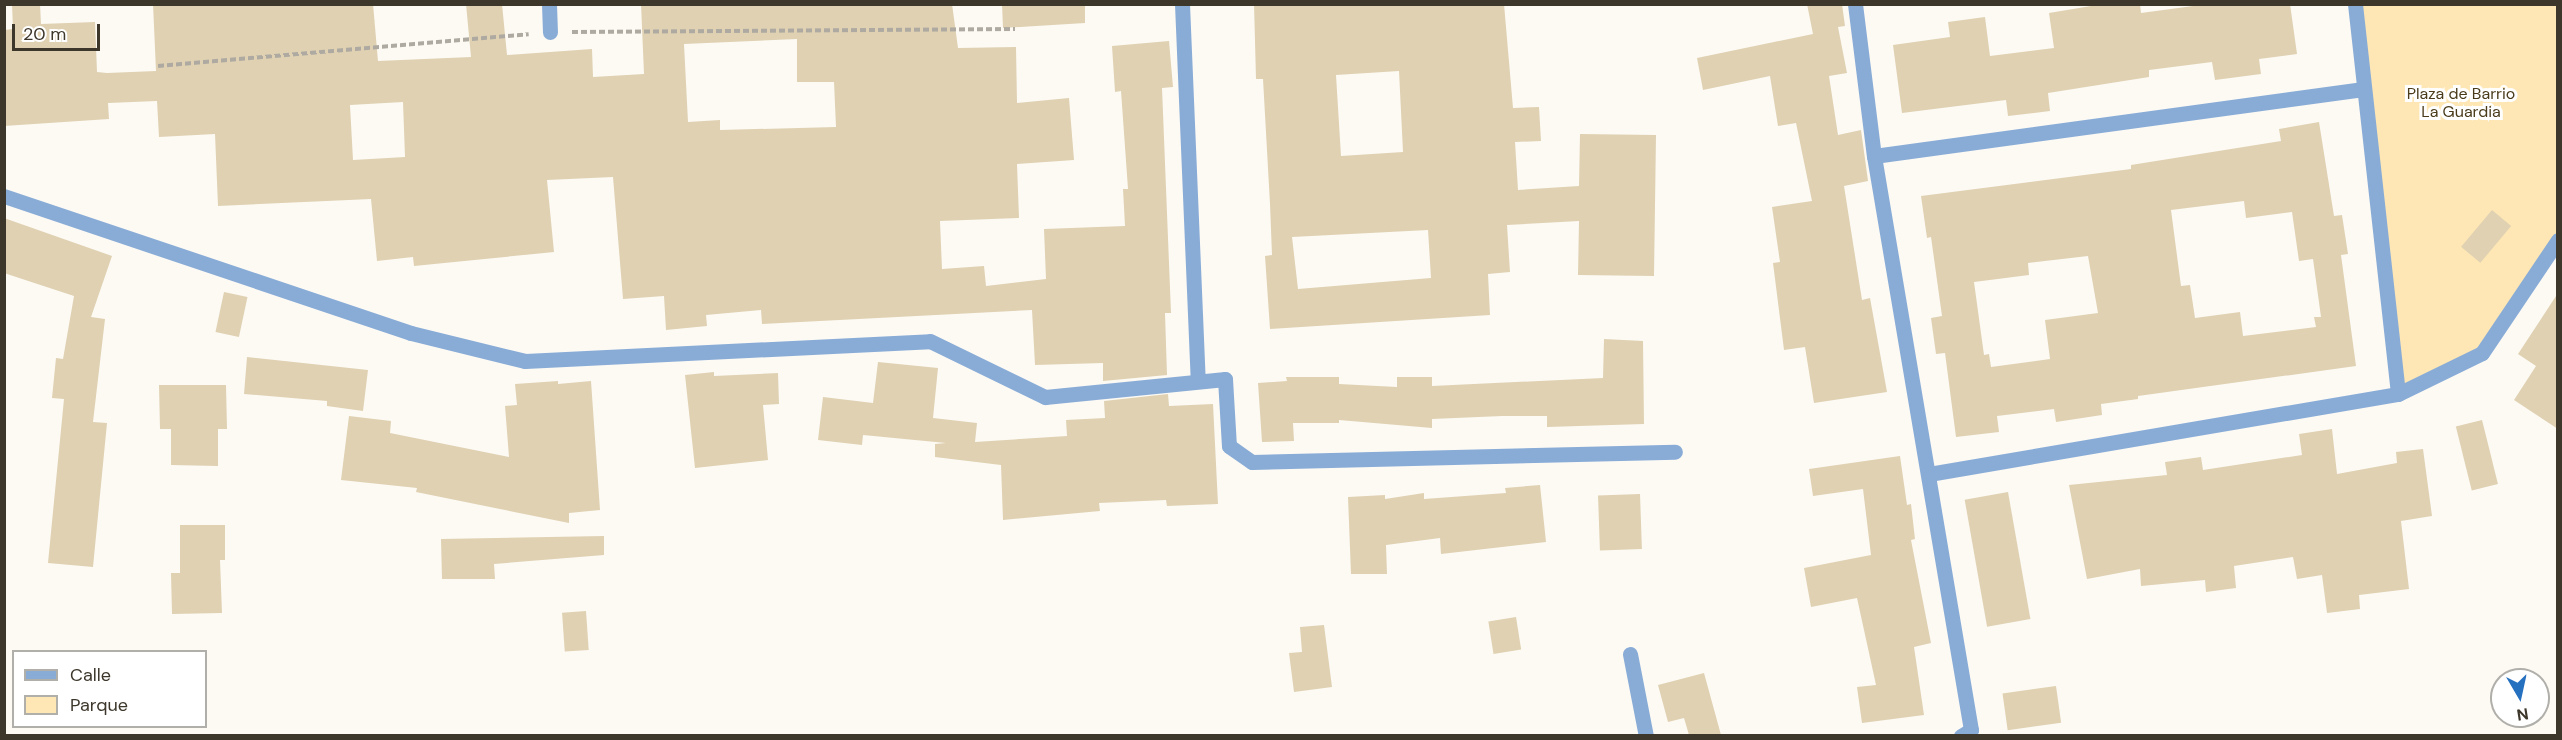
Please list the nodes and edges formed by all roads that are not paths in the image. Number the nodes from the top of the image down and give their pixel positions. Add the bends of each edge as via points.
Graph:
1 (549, 4) edge
2 (1182, 4) edge
3 (1856, 4) edge
4 (2355, 4) edge
5 (550, 32) road end
6 (2361, 89) junction
7 (1874, 156) junction
8 (4, 196) edge
9 (2558, 240) edge
10 (1198, 380) junction
11 (2398, 394) junction
12 (1675, 452) dead end
13 (1929, 474) junction
14 (1630, 654) dead end
15 (1646, 735) edge
16 (1961, 735) edge

1 - 5 street
2 - 10 street
3 - 7 street
4 - 6 street
6 - 7 street
6 - 11 street
7 - 13 street
8 - 10 street via 411,333 525,361 930,341 1045,397
9 - 11 street via 2482,353
10 - 12 street via 1225,379 1229,446 1252,462
11 - 13 street
13 - 16 street via 1971,730
14 - 15 street

